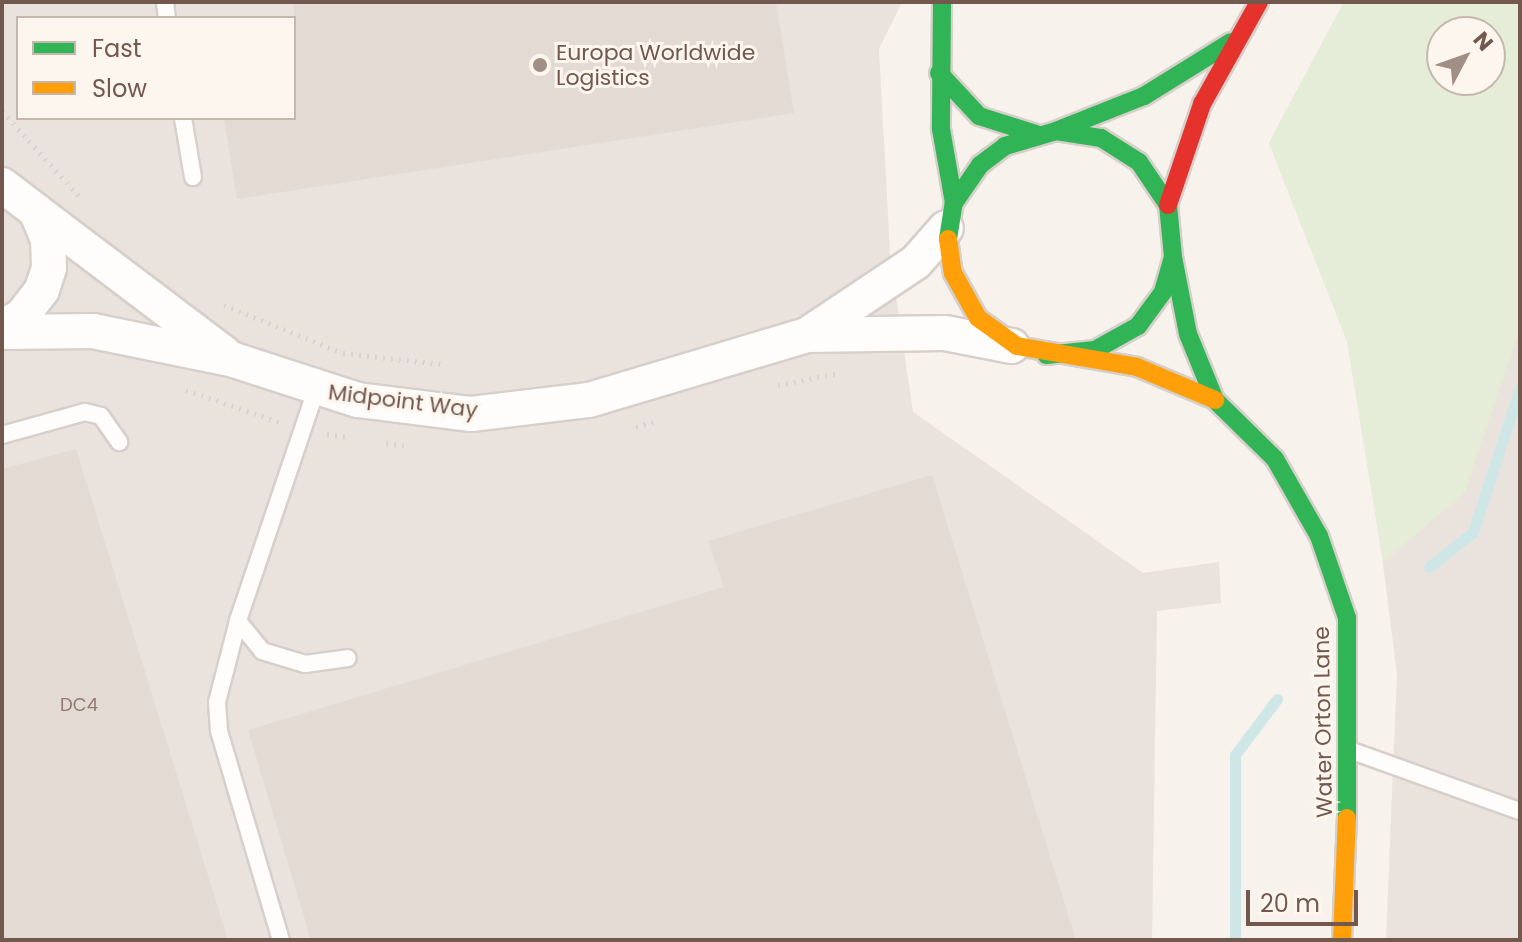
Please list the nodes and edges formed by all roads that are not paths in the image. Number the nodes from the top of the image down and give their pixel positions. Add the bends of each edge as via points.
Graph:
1 (942, 2) edge
2 (1259, 2) edge
3 (1242, 33) junction
4 (939, 73) junction
5 (183, 120) edge
6 (1056, 131) junction
7 (1036, 134) junction
8 (193, 177) dead end
9 (13, 189) edge
10 (1168, 205) junction
11 (950, 216) junction
12 (1173, 257) junction
13 (2, 330) edge
14 (807, 335) junction
15 (1032, 351) junction
16 (234, 360) junction
17 (316, 390) junction
18 (1215, 400) junction
19 (2, 435) edge
20 (119, 442) dead end
21 (238, 621) junction
22 (348, 658) dead end
23 (1350, 750) junction
24 (1520, 811) edge
25 (281, 940) edge
26 (1342, 940) edge

1 - 4 street
2 - 3 street
3 - 6 street via 1144,96
3 - 10 street via 1202,104
4 - 7 street via 979,116
4 - 11 street
5 - 8 lane
6 - 7 street
6 - 10 street via 1101,138 1139,162
7 - 11 street via 980,165
9 - 13 street via 48,239 47,279 22,316
9 - 16 street, Midpoint Way
10 - 12 street
11 - 14 street, Midpoint Way via 916,262
11 - 15 street via 953,273 978,318
12 - 15 street via 1163,292 1138,326 1095,350
12 - 18 street, Water Orton Lane via 1188,334
13 - 16 street, Midpoint Way via 93,331
14 - 15 street, Midpoint Way via 945,333
14 - 17 street, Midpoint Way via 589,400 471,414
15 - 18 street, Water Orton Lane via 1137,367
16 - 17 street, Midpoint Way
17 - 21 lane
18 - 23 street, Water Orton Lane via 1275,459 1319,536 1347,618
19 - 20 lane via 85,412 101,416
21 - 22 lane via 262,651 305,664
21 - 25 lane via 217,702 219,731
23 - 24 lane
23 - 26 street, Water Orton Lane

